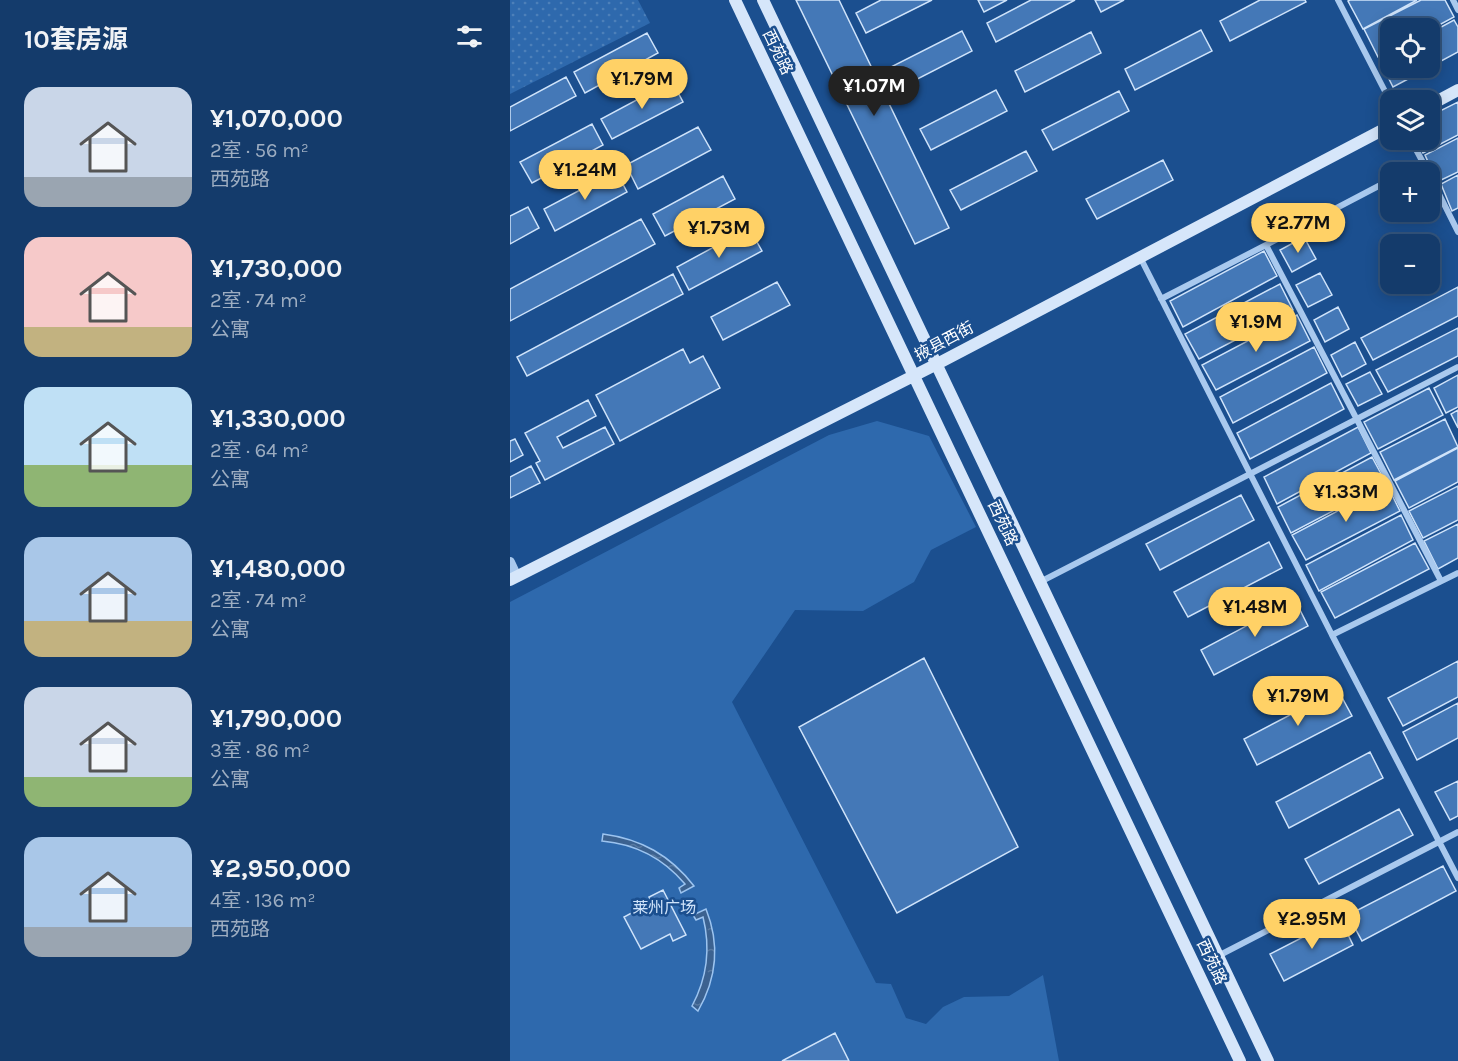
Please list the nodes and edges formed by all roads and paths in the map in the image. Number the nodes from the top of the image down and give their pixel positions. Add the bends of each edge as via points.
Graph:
1 (735, 0) edge
2 (763, 0) edge
3 (1338, 0) edge
4 (1453, 0) edge
5 (1458, 10) edge
6 (1384, 90) edge
7 (1458, 90) edge
8 (1440, 100) edge
9 (1380, 131) edge
10 (1380, 185) edge
11 (1440, 196) edge
12 (1458, 232) edge
13 (1266, 245) junction
14 (1140, 257) junction
15 (1161, 299) junction
16 (937, 364) junction
17 (1458, 367) edge
18 (914, 375) junction
19 (1356, 419) junction
20 (1250, 474) junction
21 (510, 562) edge
22 (1458, 573) edge
23 (514, 578) edge
24 (1441, 581) junction
25 (1040, 582) junction
26 (1332, 635) junction
27 (1458, 832) edge
28 (1439, 842) junction
29 (1458, 878) edge
30 (1218, 956) junction
31 (1240, 1061) edge
32 (1268, 1061) edge

1 - 18 main road, 西苑路
2 - 16 main road, 西苑路
3 - 6 street
4 - 5 street
7 - 8 main road
9 - 14 main road, 掖县西街
10 - 13 street
11 - 12 street
13 - 15 street
13 - 19 street
14 - 15 street
14 - 16 main road, 掖县西街
15 - 20 street
16 - 18 main road, 掖县西街
16 - 25 main road, 西苑路
17 - 19 street
18 - 23 main road, 掖县西街
18 - 31 main road, 西苑路
19 - 20 street
19 - 24 street
20 - 25 street
20 - 26 street
21 - 23 street
22 - 24 street
24 - 26 street
25 - 30 main road, 西苑路
26 - 28 street
27 - 28 street
28 - 29 street
28 - 30 street
30 - 32 main road, 西苑路

